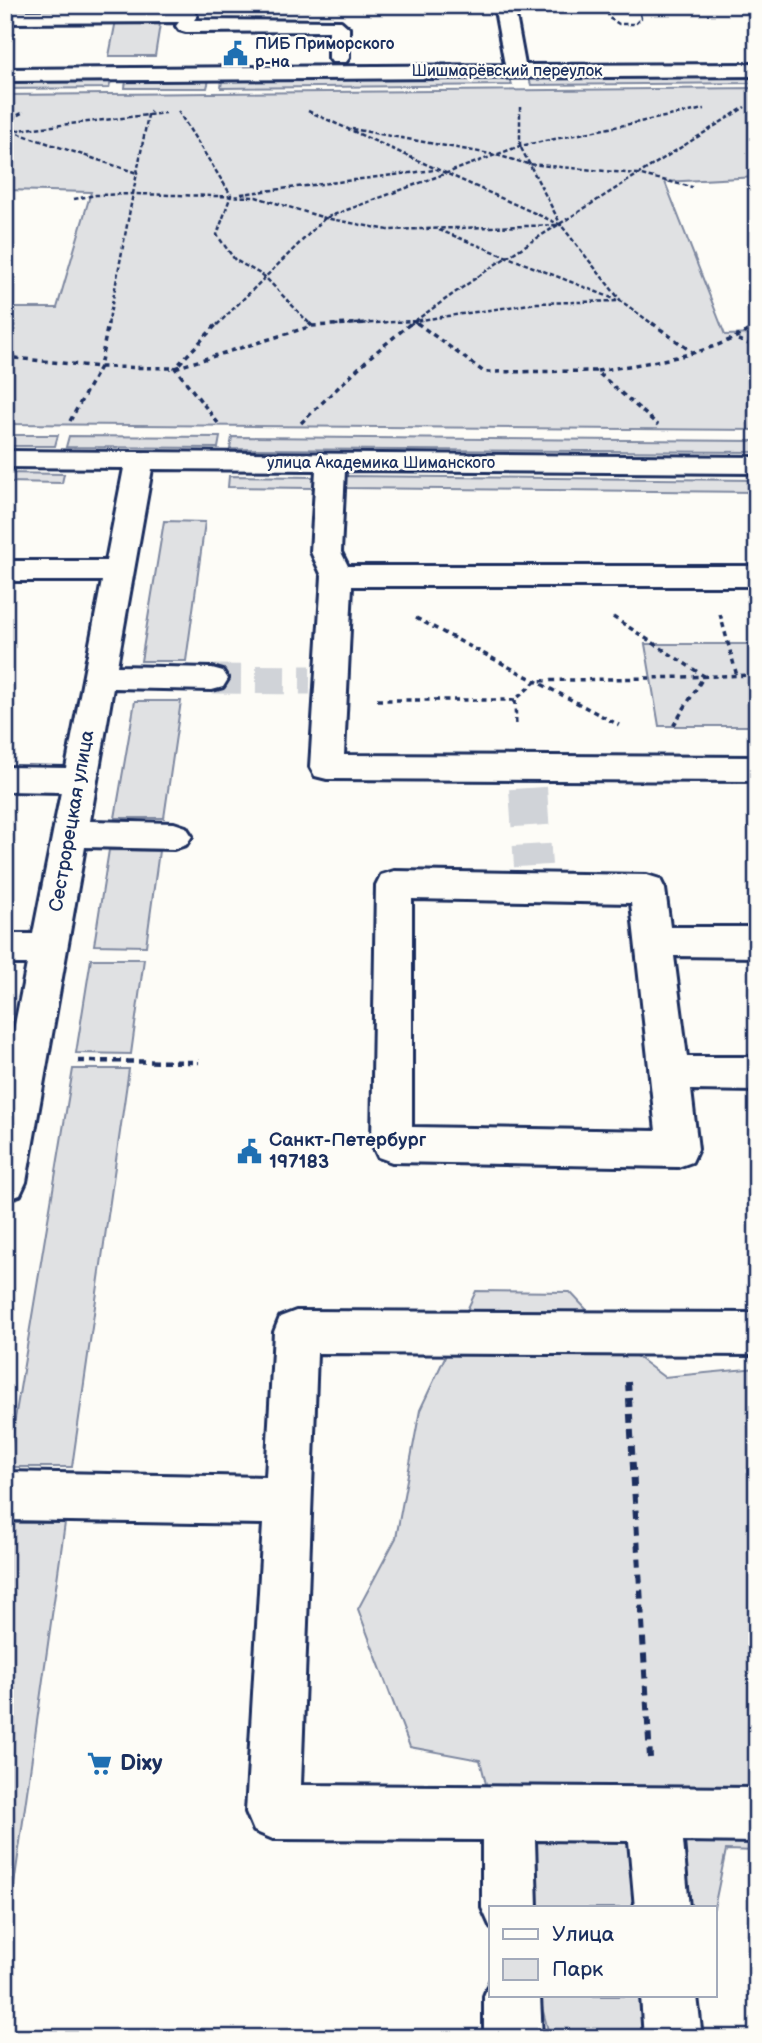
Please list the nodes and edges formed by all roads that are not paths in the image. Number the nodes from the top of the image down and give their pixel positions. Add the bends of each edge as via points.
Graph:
1 (504, 5) edge
2 (121, 11) edge
3 (188, 16) edge
4 (5, 17) edge
5 (339, 58) dead end
6 (182, 60) junction
7 (757, 70) edge
8 (516, 71) junction
9 (5, 75) edge
10 (166, 91) road end
11 (5, 458) edge
12 (140, 460) junction
13 (331, 462) junction
14 (757, 465) edge
15 (5, 571) edge
16 (119, 571) junction
17 (337, 576) junction
18 (757, 576) edge
19 (99, 677) junction
20 (212, 679) tunnel mouth
21 (757, 769) edge
22 (5, 779) edge
23 (80, 780) junction
24 (70, 834) junction
25 (174, 836) dead end
26 (654, 942) junction
27 (757, 942) edge
28 (5, 949) edge
29 (49, 949) junction
30 (17, 1060) edge
31 (669, 1073) junction
32 (757, 1074) edge
33 (5, 1182) edge
34 (757, 1334) edge
35 (5, 1496) edge
36 (288, 1501) junction
37 (508, 1814) junction
38 (654, 1814) junction
39 (757, 1815) edge
40 (510, 1906) edge
41 (662, 1906) edge
42 (512, 1997) edge
43 (669, 1997) edge
44 (513, 2038) edge
45 (673, 2038) edge

1 - 8 street
2 - 3 street
2 - 4 street
3 - 5 street via 334,25 339,27
3 - 6 street
6 - 8 street, Шишмарёвский переулок
6 - 9 street, Шишмарёвский переулок
6 - 10 street
7 - 8 street, Шишмарёвский переулок
11 - 12 street, улица Академика Шиманского
12 - 13 street, улица Академика Шиманского
12 - 16 street, Сестрорецкая улица
13 - 14 street, улица Академика Шиманского
13 - 17 street via 326,552
15 - 16 street
16 - 19 street, Сестрорецкая улица
17 - 18 street
17 - 21 street via 324,687 327,767 527,778
19 - 20 street
19 - 23 street, Сестрорецкая улица
22 - 23 street
23 - 24 street, Сестрорецкая улица
24 - 25 street
24 - 29 street, Сестрорецкая улица
26 - 27 street
26 - 31 street
26 - 31 street via 648,889 533,877 394,885 392,1144 678,1149
28 - 29 street
29 - 30 street, Сестрорецкая улица
30 - 33 street, Сестрорецкая улица
31 - 32 street
34 - 36 street via 296,1332
35 - 36 street
36 - 37 street via 273,1812
37 - 38 street
37 - 40 street
38 - 39 street
38 - 41 street
42 - 44 street
43 - 45 street

